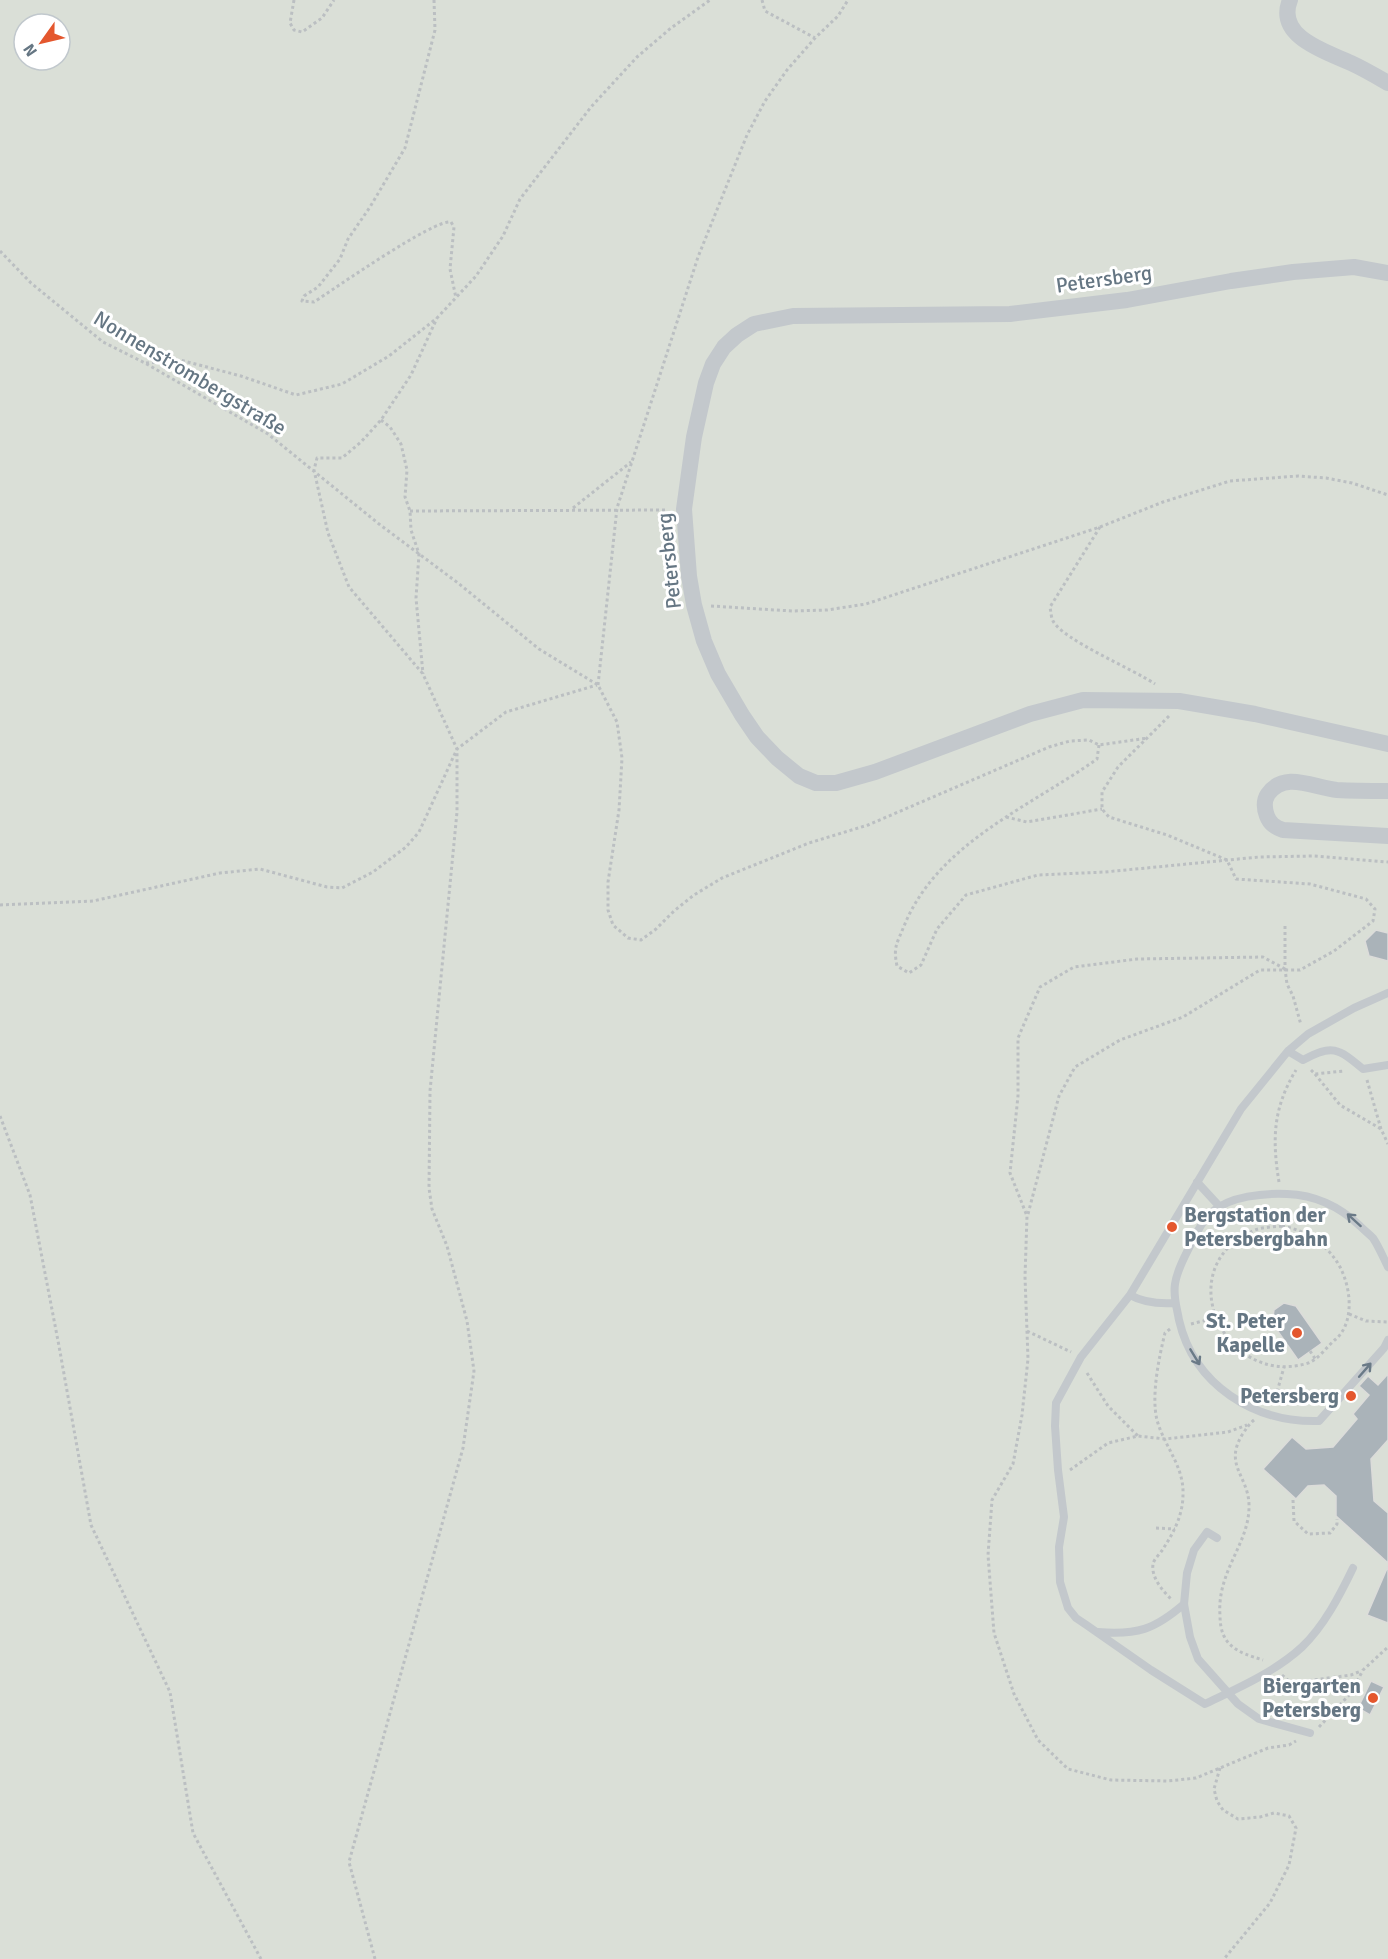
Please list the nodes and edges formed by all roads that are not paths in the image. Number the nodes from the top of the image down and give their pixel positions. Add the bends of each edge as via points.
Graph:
1 (1290, 0) edge
2 (1388, 83) edge
3 (1388, 273) edge
4 (1388, 744) edge
5 (1388, 791) edge
6 (1388, 836) edge
7 (1388, 993) edge
8 (1288, 1051) junction
9 (1388, 1065) edge
10 (1197, 1182) junction
11 (1220, 1207) junction
12 (1388, 1267) edge
13 (1130, 1294) junction
14 (1175, 1303) junction
15 (1388, 1341) edge
16 (1218, 1538) dead end
17 (1353, 1568) dead end
18 (1182, 1606) junction
19 (1098, 1632) junction
20 (1227, 1693) junction
21 (1310, 1733) road end

1 - 2 street via 1292,28 1305,42
3 - 4 street, Petersberg via 1354,267 1293,272 1127,300 1010,314 793,316 754,324 724,346 706,382 684,509 694,605 718,674 757,737 799,776 816,783 836,783 875,772 1010,720 1083,700 1179,701
5 - 6 street via 1334,789 1293,780 1272,788 1264,808 1274,827 1283,830
7 - 8 lane via 1308,1034
8 - 9 lane via 1303,1060 1322,1050 1344,1052 1363,1069
8 - 10 lane via 1241,1109
10 - 11 lane
10 - 13 lane
12 -> 11 lane via 1372,1237 1347,1214 1325,1201 1281,1194 1254,1196
11 - 14 lane via 1202,1225 1183,1260 1175,1285
13 - 14 lane via 1159,1304
13 - 19 lane via 1080,1359 1056,1402 1064,1517 1059,1547 1063,1597 1076,1618
14 -> 15 lane via 1197,1362 1225,1393 1245,1406 1292,1420 1318,1421
16 - 18 lane via 1207,1532 1194,1550
17 - 20 lane via 1311,1637 1292,1656 1276,1670
18 - 19 lane via 1149,1628 1124,1634
18 - 20 lane via 1198,1659
19 - 20 lane via 1205,1704
20 - 21 lane via 1258,1719

